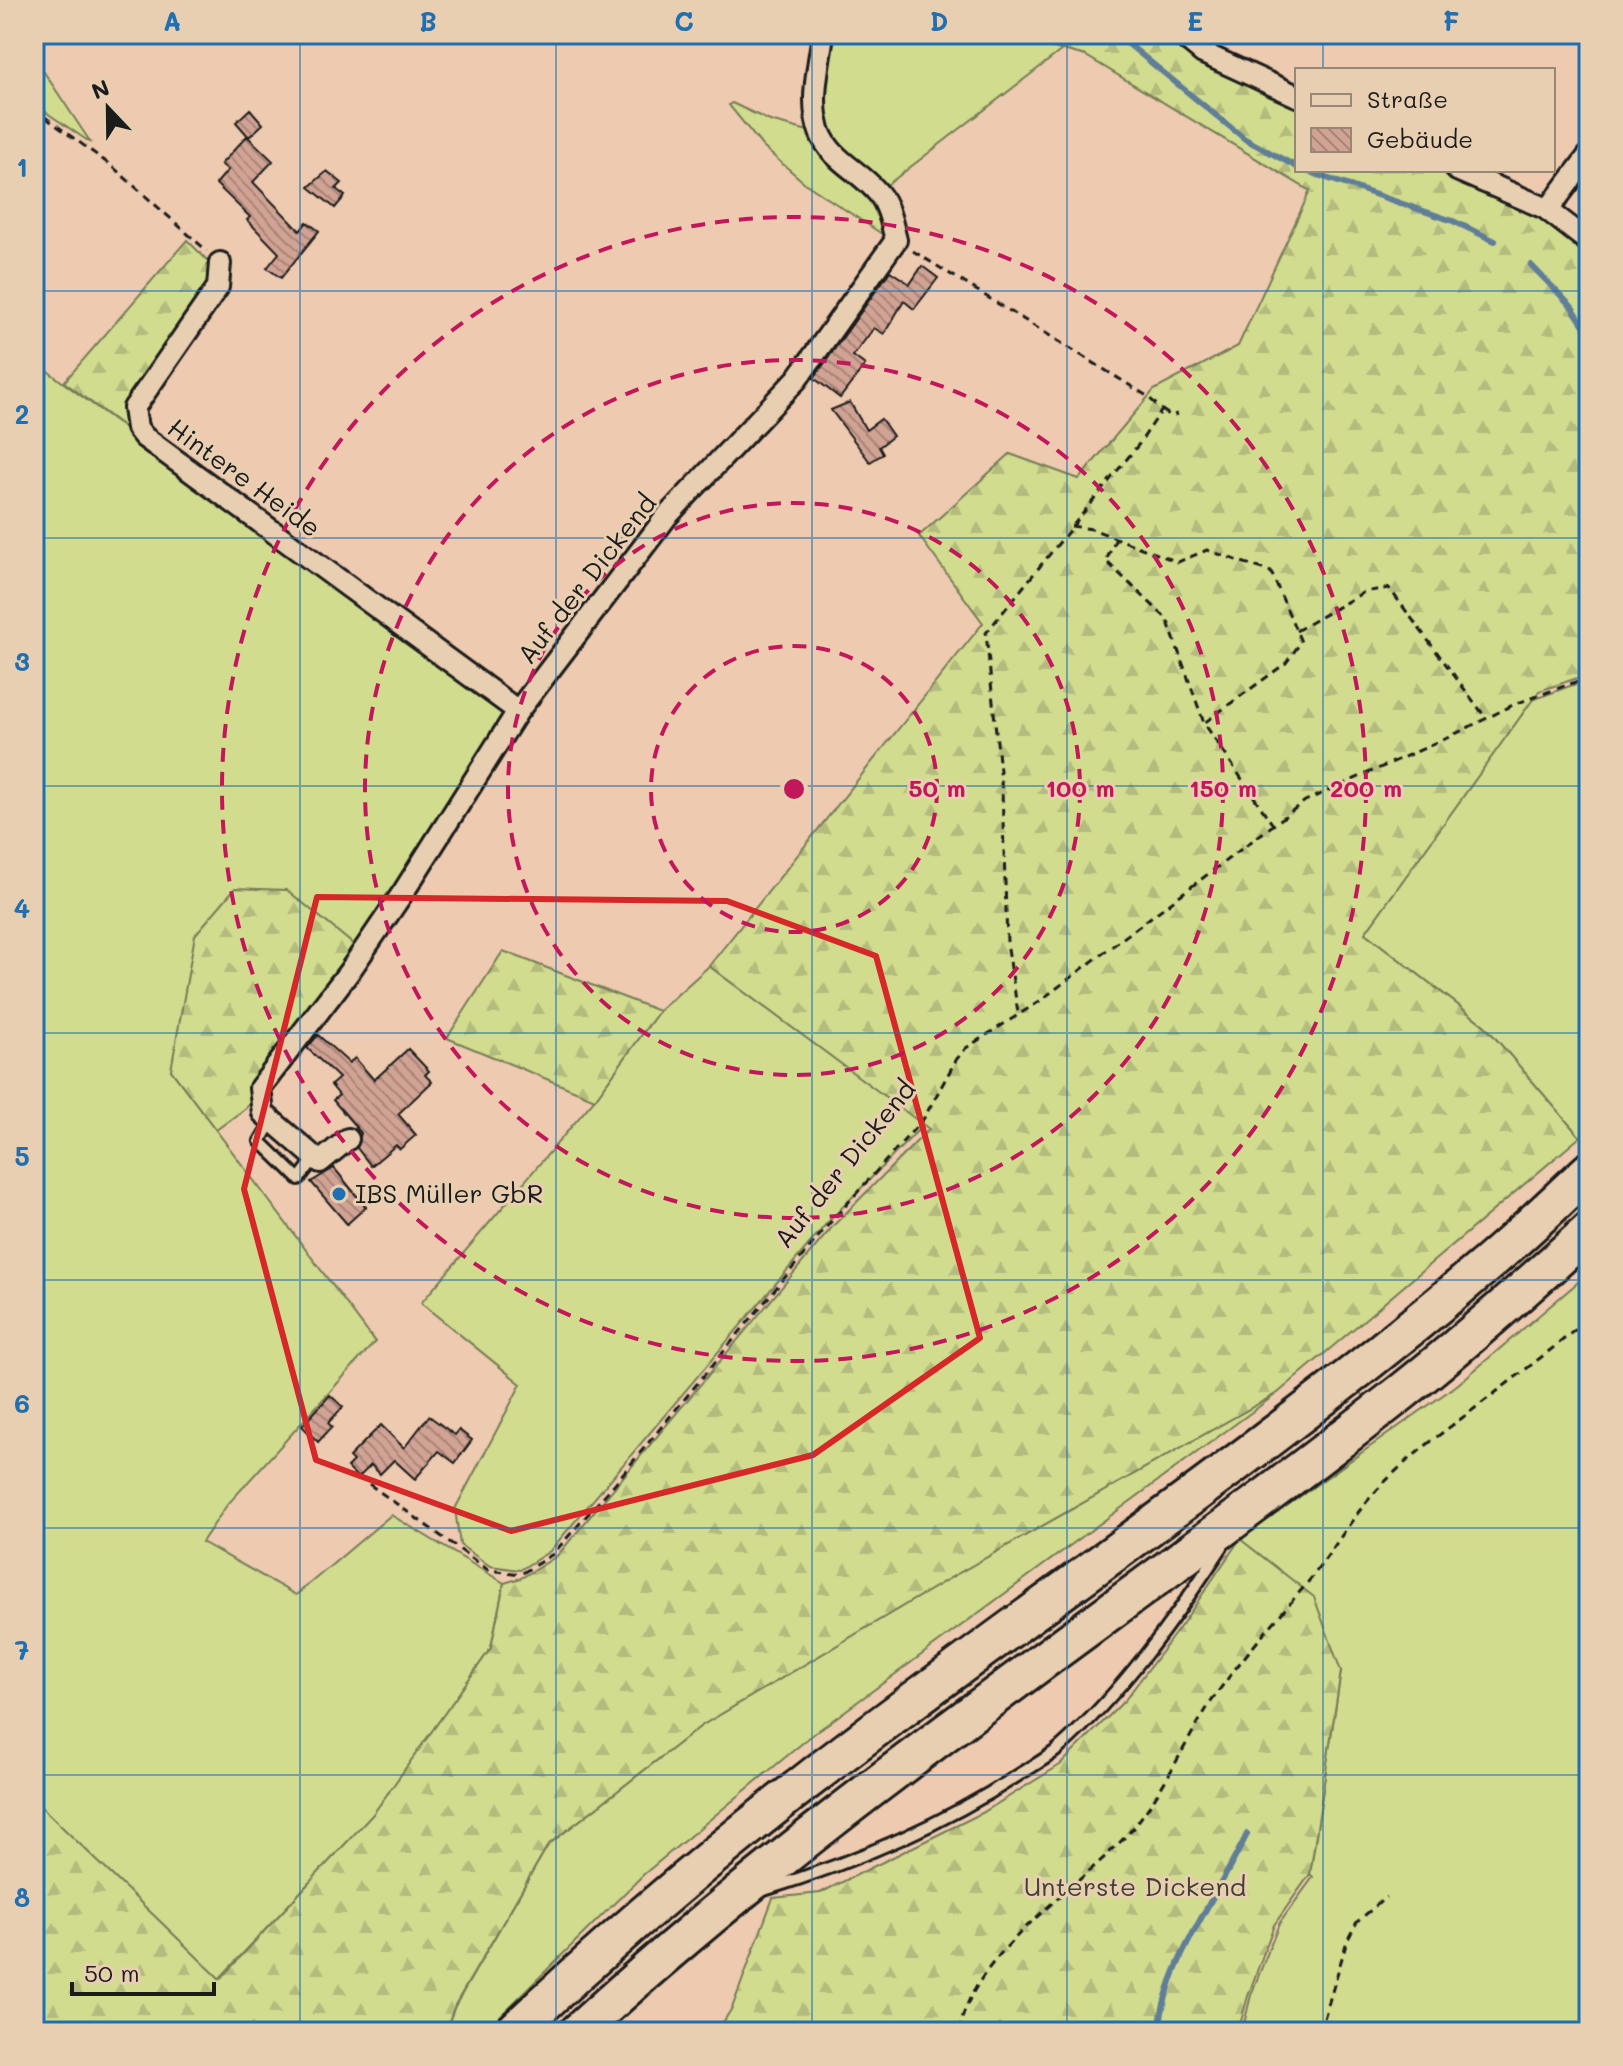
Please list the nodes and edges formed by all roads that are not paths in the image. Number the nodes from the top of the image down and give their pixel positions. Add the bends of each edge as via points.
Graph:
1 (823, 34) edge
2 (1180, 34) edge
3 (1295, 95) edge
4 (1589, 155) edge
5 (1462, 172) edge
6 (1548, 210) junction
7 (1589, 242) edge
8 (220, 263) road end
9 (518, 711) junction
10 (348, 1139) dead end
11 (1589, 1171) edge
12 (1589, 1231) edge
13 (1246, 1511) junction
14 (728, 1901) junction
15 (513, 2032) edge
16 (578, 2032) edge

1 - 9 street, Auf der Dickend via 816,96 820,131 834,155 880,194 896,240 797,379 667,516
2 - 3 street via 1203,53
4 - 6 street
5 - 6 street
6 - 7 street
8 - 9 street, Hintere Heide via 218,287 134,408 137,428
9 - 10 street, Auf der Dickend via 365,949 260,1088 263,1113 320,1162
11 - 15 highway via 1392,1342 743,1830
12 - 13 highway via 1403,1391
13 - 14 highway via 1005,1687
13 - 14 lane via 1181,1609 1117,1688 1057,1750 982,1799 899,1839 823,1872
14 - 16 highway

